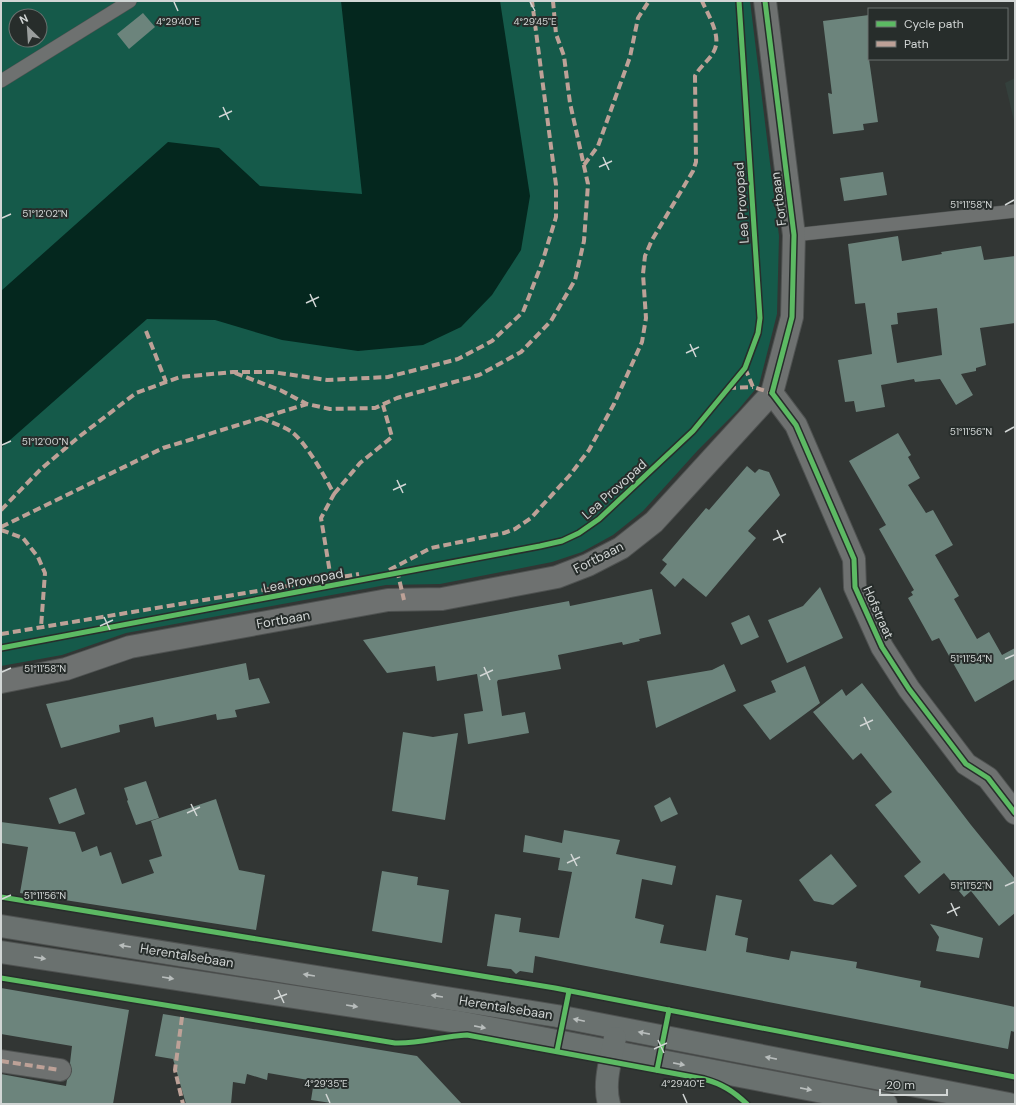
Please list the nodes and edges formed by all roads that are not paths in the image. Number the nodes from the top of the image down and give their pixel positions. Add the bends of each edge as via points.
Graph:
1 (130, 1) edge
2 (765, 1) edge
3 (1, 81) edge
4 (1015, 211) edge
5 (794, 236) junction
6 (772, 393) junction
7 (1, 682) edge
8 (1015, 813) edge
9 (1, 926) edge
10 (1, 952) edge
11 (617, 1028) junction
12 (613, 1052) junction
13 (1, 1061) edge
14 (60, 1070) dead end
15 (609, 1104) edge
16 (886, 1104) edge
17 (1009, 1104) edge

1 - 3 lane
2 - 5 street, Fortbaan
4 - 5 lane
5 - 6 street, Fortbaan via 792,317
6 - 7 street, Fortbaan via 654,522 621,548 557,577 442,599 388,600 130,647 66,669
6 - 8 street, Hofstraat via 796,425 854,559 855,588 882,647 909,689 966,764 988,778
11 -> 9 main road, Herentalsebaan via 534,1012
10 -> 12 main road, Herentalsebaan via 458,1022
11 - 12 main road
17 -> 11 main road, Herentalsebaan
12 - 15 main road via 607,1084
12 -> 16 main road, Herentalsebaan
13 - 14 street

